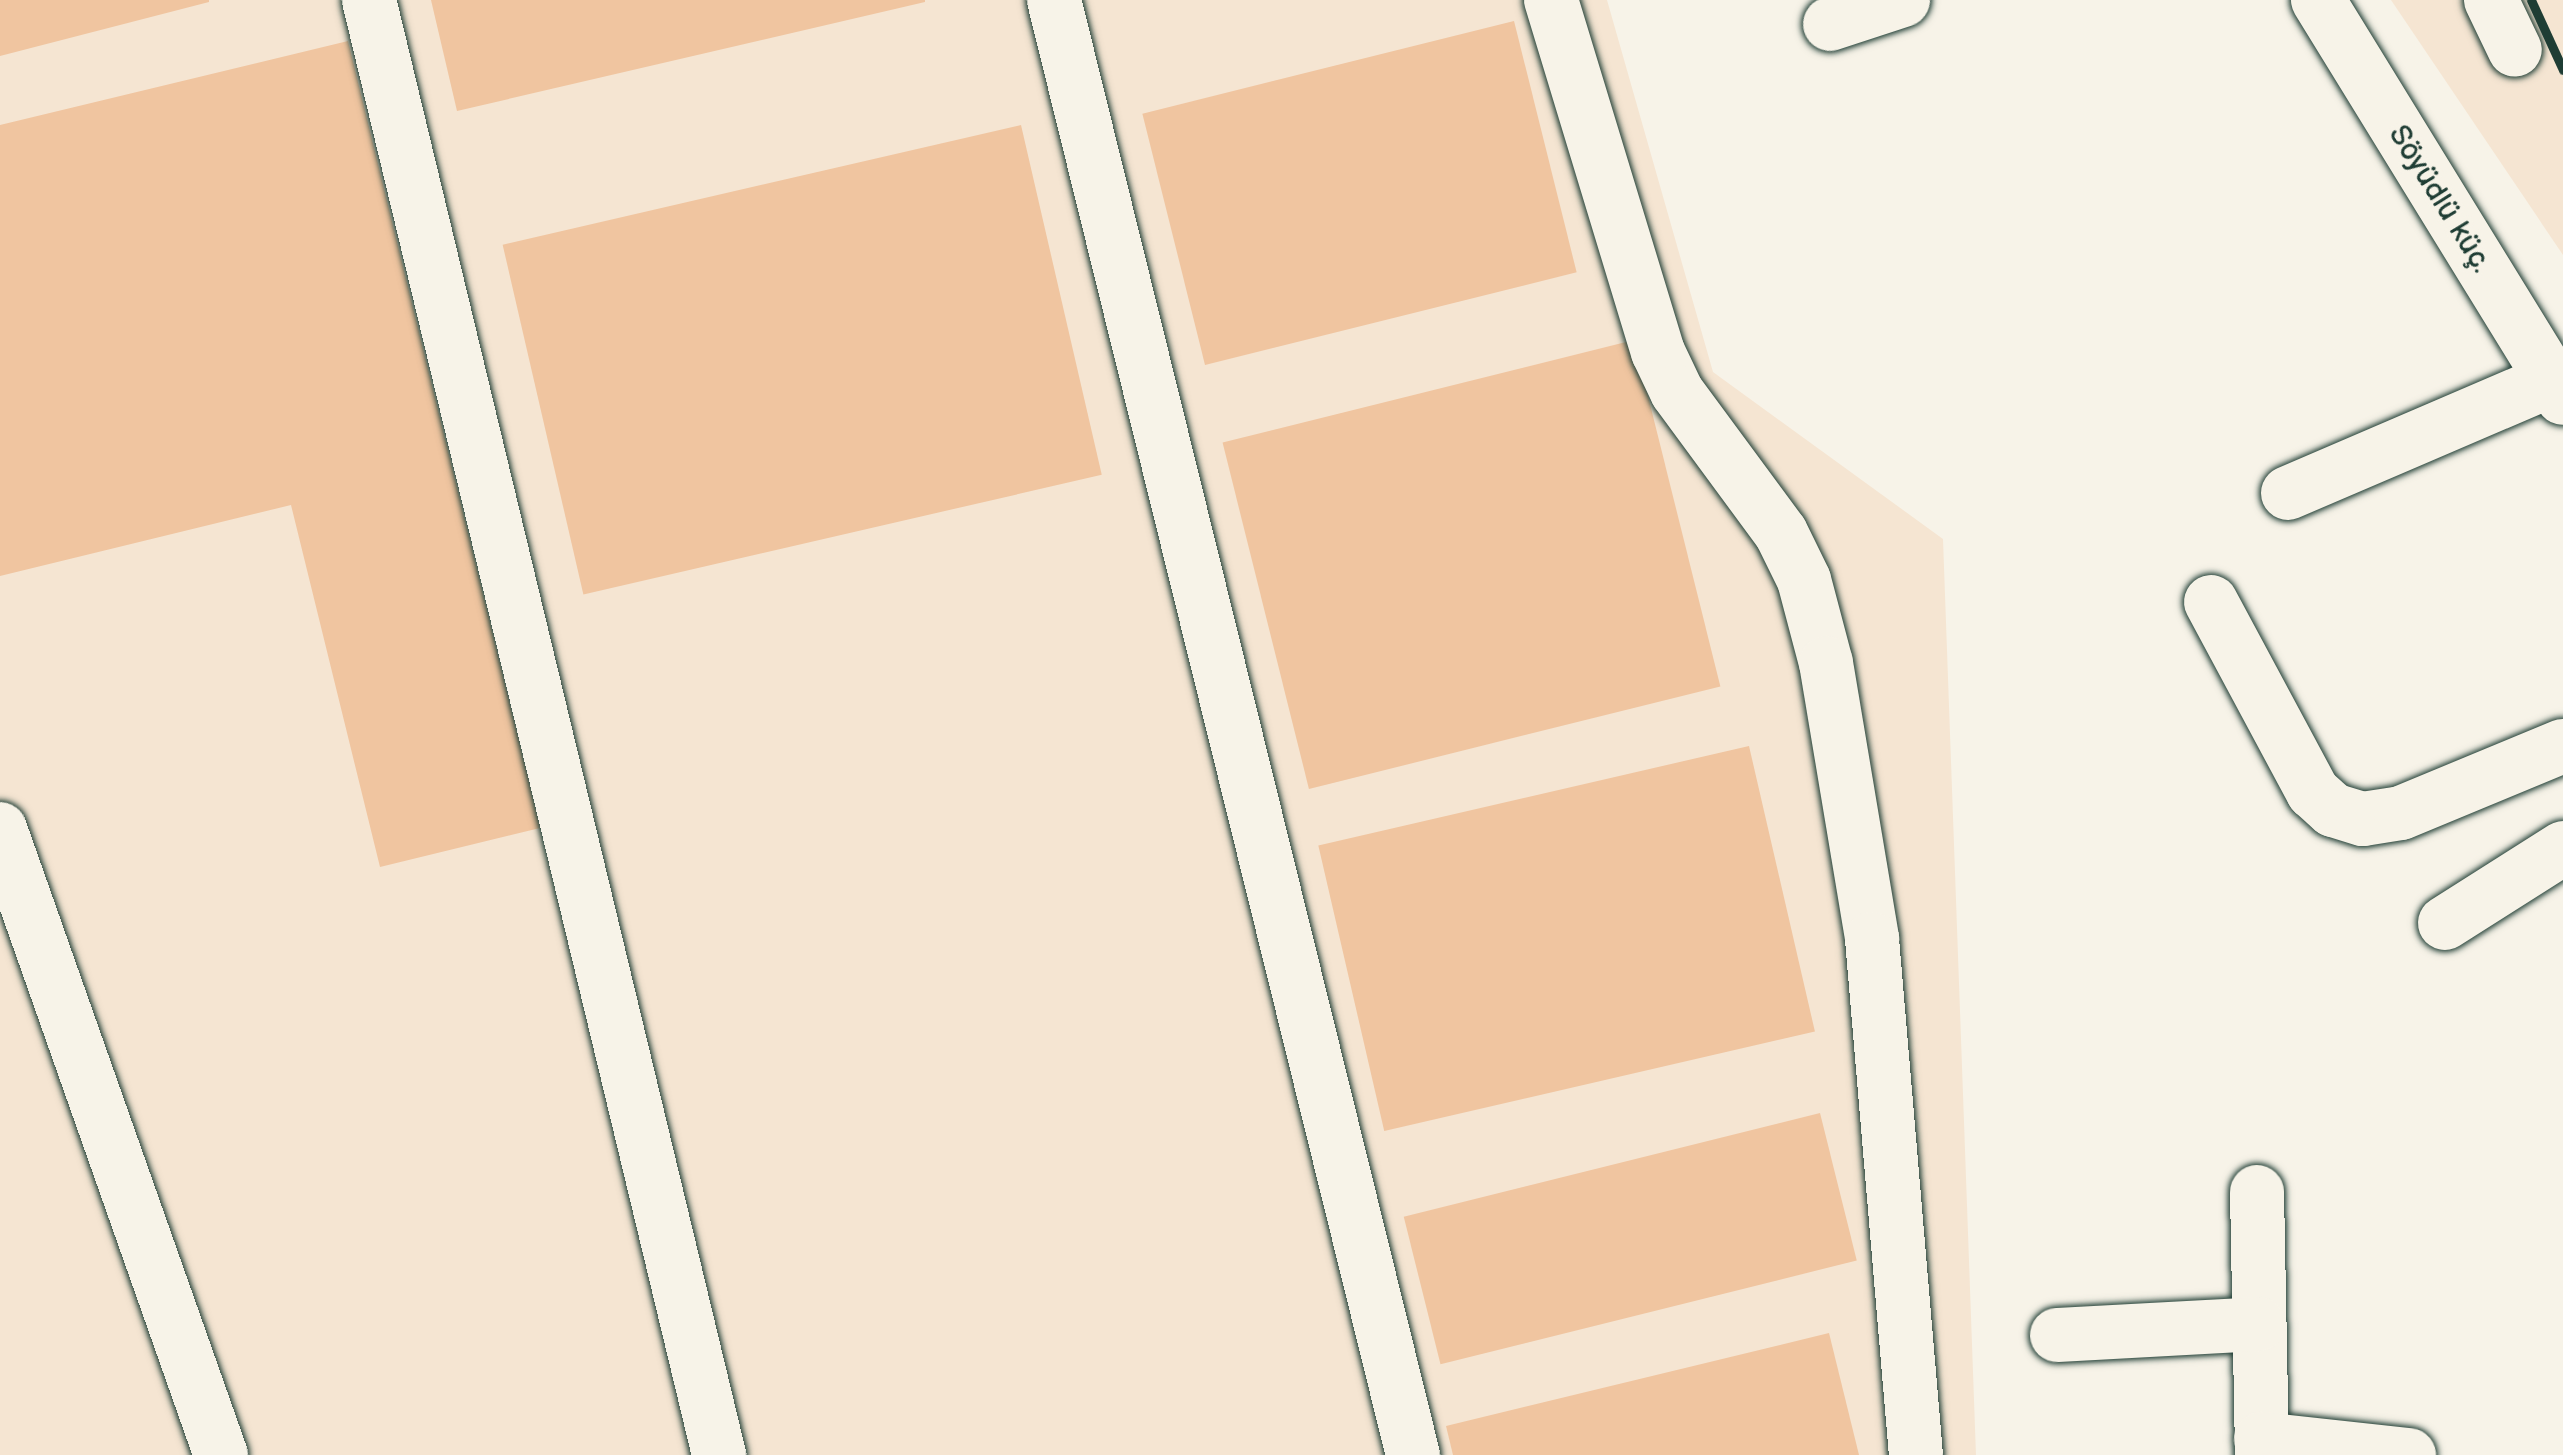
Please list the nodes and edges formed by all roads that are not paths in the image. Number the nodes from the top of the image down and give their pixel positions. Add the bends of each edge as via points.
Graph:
1 (369, 0) edge
2 (1054, 0) edge
3 (1551, 0) edge
4 (1903, 0) edge
5 (2318, 0) edge
6 (2491, 0) edge
7 (1830, 24) dead end
8 (2515, 50) dead end
9 (2558, 389) edge
10 (2288, 493) dead end
11 (2211, 602) dead end
12 (2563, 746) edge
13 (0, 829) edge
14 (2563, 848) edge
15 (2445, 923) dead end
16 (2257, 1192) dead end
17 (2259, 1324) junction
18 (2057, 1335) dead end
19 (2262, 1447) edge
20 (221, 1455) edge
21 (719, 1455) edge
22 (1413, 1455) edge
23 (1916, 1455) edge
24 (2408, 1455) edge

1 - 21 street
2 - 22 street
3 - 23 street via 1658,352 1677,392 1781,533 1804,580 1826,663 1871,939
4 - 7 street
5 - 9 street, Söyüdlü küç.
6 - 8 street
9 - 10 street
11 - 12 street via 2313,792 2333,810 2363,819 2401,813
13 - 20 street
14 - 15 street
16 - 17 street
17 - 18 street
17 - 19 street
19 - 24 street

